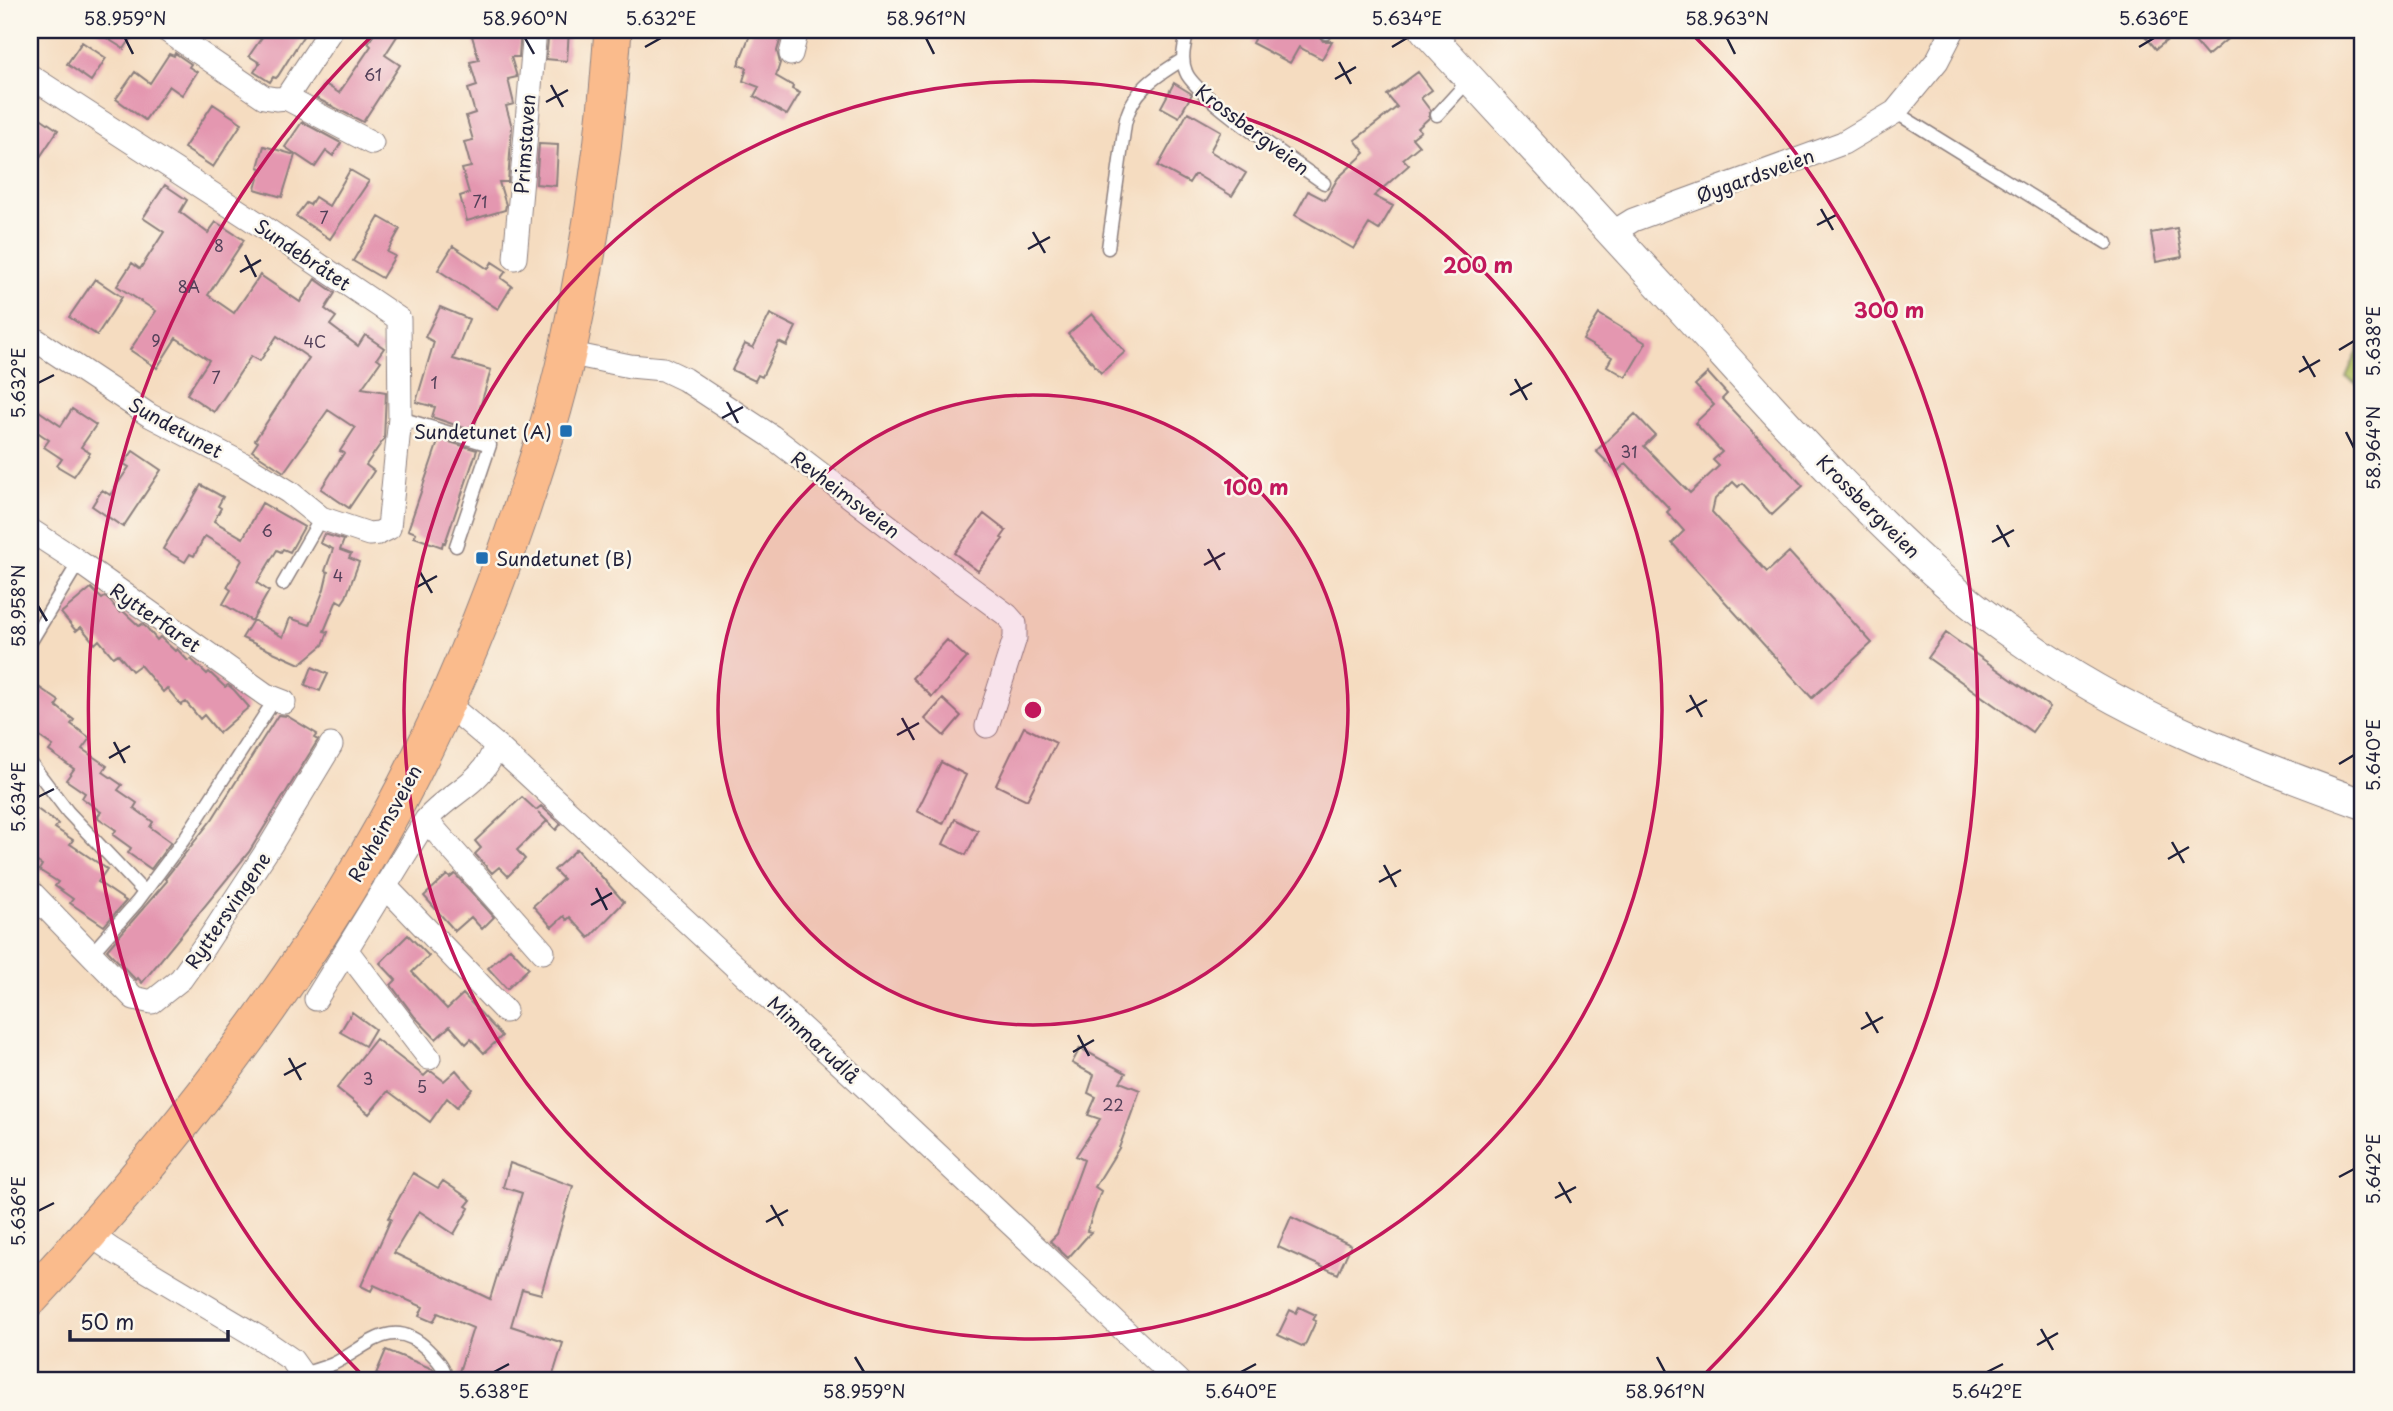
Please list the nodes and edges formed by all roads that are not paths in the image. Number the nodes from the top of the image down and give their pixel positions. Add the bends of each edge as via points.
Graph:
1 (166, 30) edge
2 (331, 30) edge
3 (535, 30) edge
4 (613, 30) edge
5 (797, 30) edge
6 (1188, 30) edge
7 (1426, 30) edge
8 (1953, 30) edge
9 (791, 54) dead end
10 (1182, 60) junction
11 (30, 76) edge
12 (1470, 79) junction
13 (286, 98) junction
14 (1895, 112) junction
15 (1437, 116) dead end
16 (372, 143) dead end
17 (1324, 183) dead end
18 (1612, 233) junction
19 (2107, 243) dead end
20 (1108, 248) dead end
21 (515, 258) dead end
22 (30, 336) edge
23 (567, 353) junction
24 (400, 418) junction
25 (321, 518) junction
26 (389, 528) joint
27 (30, 530) edge
28 (456, 546) dead end
29 (79, 562) junction
30 (283, 584) dead end
31 (30, 643) edge
32 (280, 700) joint
33 (445, 702) junction
34 (987, 726) dead end
35 (331, 745) dead end
36 (496, 745) junction
37 (30, 762) edge
38 (2363, 804) edge
39 (426, 820) junction
40 (384, 886) junction
41 (30, 891) edge
42 (144, 892) junction
43 (347, 951) junction
44 (542, 952) dead end
45 (90, 954) junction
46 (316, 999) dead end
47 (505, 1011) dead end
48 (429, 1058) dead end
49 (82, 1241) junction
50 (30, 1298) edge
51 (30, 1310) edge
52 (303, 1377) edge
53 (447, 1381) edge
54 (1178, 1381) edge

1 - 13 street via 264,97
2 - 13 street
3 - 21 street, Primstaven
4 - 23 main road, Revheimsveien via 596,197
5 - 9 street
6 - 10 lane
7 - 12 street, Krossbergveien
8 - 14 street, Øygardsveien via 1937,61
10 - 17 lane, Krossbergveien via 1192,83
10 - 20 lane via 1137,93 1130,104
11 - 24 street, Sundebråtet via 399,319
12 - 15 lane
12 - 18 street, Krossbergveien
13 - 16 street
14 - 18 street, Øygardsveien via 1843,143 1633,220
14 - 19 lane
18 - 38 street, Krossbergveien via 1871,511 1959,594 2098,690 2168,726
22 - 25 street, Sundetunet via 149,415 289,492
23 - 33 main road, Revheimsveien via 507,551
23 - 34 street, Revheimsveien via 674,373 771,436 1007,615 1015,624 1015,638
24 - 26 street, Sundebråtet
24 - 28 lane via 491,445
25 - 26 street, Sundetunet via 369,534
25 - 30 lane
27 - 29 street, Rytterfaret
29 - 31 lane
29 - 32 street, Rytterfaret via 266,695
32 - 42 lane
33 - 36 street, Mimmarudlå
33 - 49 main road, Revheimsveien via 370,851 308,951 235,1056
35 - 45 street, Ryttersvingene via 323,779 181,979 152,1002 134,998
36 - 39 street, Revheimsveien via 477,779
36 - 54 street, Mimmarudlå
37 - 42 lane via 68,812
39 - 40 street, Revheimsveien
39 - 44 street
40 - 43 street, Revheimsveien
40 - 47 street
41 - 45 street, Ryttersvingene
42 - 45 lane
43 - 46 street, Revheimsveien
43 - 48 street
49 - 50 main road, Revheimsveien
49 - 51 main road, Revheimsveien
49 - 52 street via 112,1250 263,1340 292,1360
52 - 53 lane via 382,1335 396,1333 424,1346 445,1370

